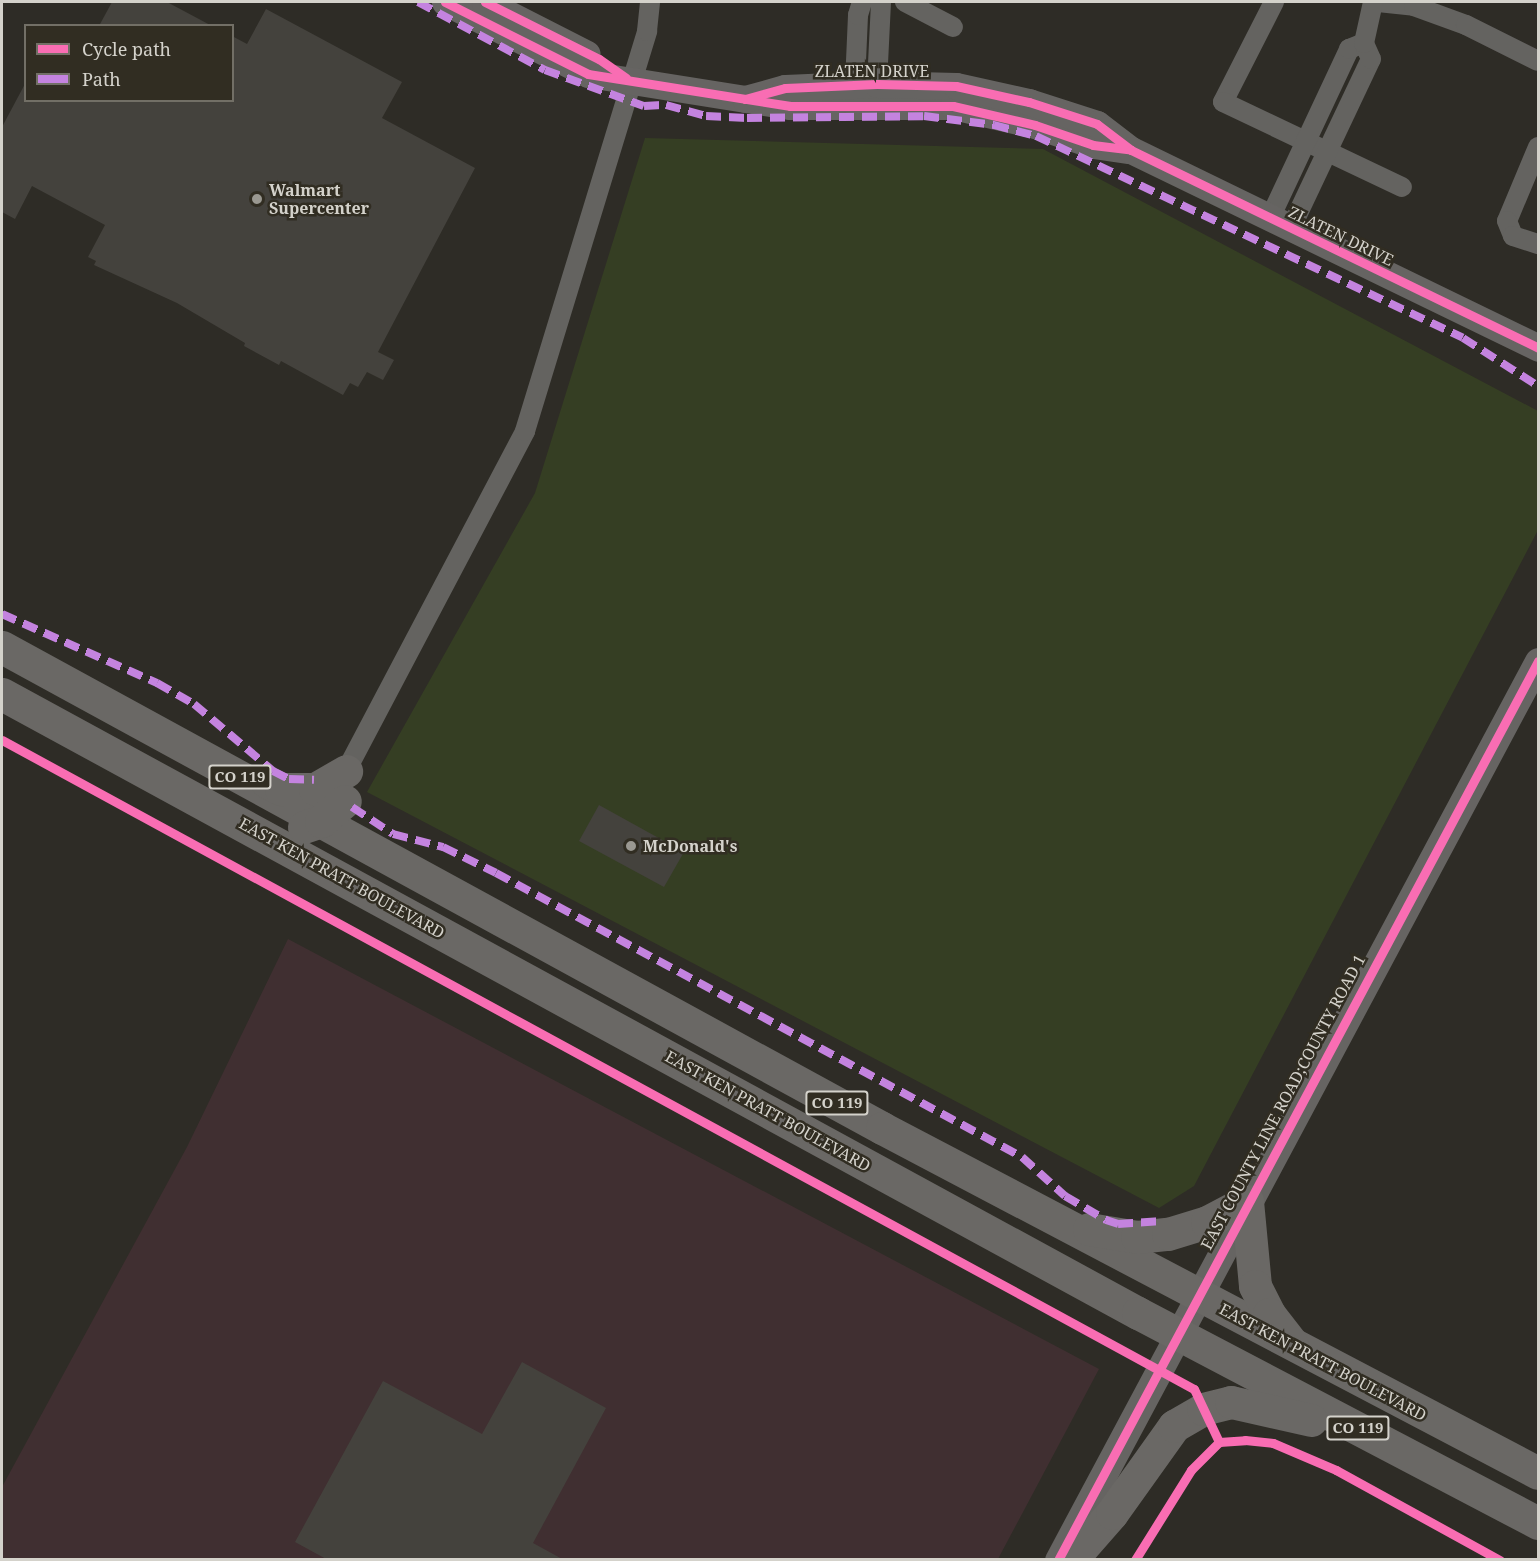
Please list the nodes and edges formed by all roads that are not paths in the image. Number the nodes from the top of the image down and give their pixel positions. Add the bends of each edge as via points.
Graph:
1 (445, 2) edge
2 (485, 2) edge
3 (650, 2) edge
4 (862, 2) edge
5 (881, 2) edge
6 (905, 2) edge
7 (1274, 2) edge
8 (1373, 2) edge
9 (1378, 2) edge
10 (953, 27) dead end
11 (857, 40) junction
12 (880, 40) junction
13 (1364, 43) junction
14 (1539, 62) edge
15 (631, 81) junction
16 (866, 84) junction
17 (745, 99) junction
18 (1318, 116) junction
19 (1339, 125) junction
20 (1306, 140) junction
21 (1539, 147) edge
22 (1131, 150) junction
23 (1327, 150) junction
24 (1401, 187) dead end
25 (1280, 223) junction
26 (1539, 244) edge
27 (1539, 348) edge
28 (2, 647) edge
29 (1539, 661) edge
30 (2, 684) edge
31 (2, 694) edge
32 (149, 727) junction
33 (338, 798) junction
34 (1247, 1201) junction
35 (1056, 1220) junction
36 (1197, 1296) junction
37 (1177, 1334) junction
38 (1295, 1347) junction
39 (1383, 1442) junction
40 (1539, 1473) edge
41 (1539, 1523) edge
42 (1058, 1560) edge
43 (1071, 1560) edge

1 - 15 street, ZLATEN DRIVE via 560,63 588,74
2 - 15 street, ZLATEN DRIVE via 599,59
3 - 15 street via 647,32
4 - 11 street
5 - 12 street
6 - 10 street
7 - 20 street via 1223,102
8 - 13 street
9 - 14 street via 1414,6 1466,25
11 - 12 street
11 - 16 street
12 - 16 street
13 - 18 street via 1349,49
13 - 19 street via 1371,59
15 - 17 street, ZLATEN DRIVE
15 - 33 street via 525,430
16 - 17 street, ZLATEN DRIVE via 785,87
16 - 22 street, ZLATEN DRIVE via 956,86 993,92 1097,124
17 - 22 street, ZLATEN DRIVE via 789,106 953,106 1035,125 1093,145
18 - 19 street
18 - 20 street
19 - 23 street
20 - 23 street
20 - 25 street
21 - 26 street via 1507,221 1513,236
22 - 25 street, ZLATEN DRIVE
23 - 24 street
23 - 25 street
25 - 27 street, ZLATEN DRIVE
28 - 32 highway, EAST KEN PRATT BOULEVARD / CO 119
29 - 34 street, EAST COUNTY LINE ROAD;COUNTY ROAD 1
30 - 33 highway via 276,832 287,832
31 - 37 highway, EAST KEN PRATT BOULEVARD / CO 119
32 - 33 highway, EAST KEN PRATT BOULEVARD / CO 119
32 - 33 highway via 281,789 315,789
33 - 35 highway, EAST KEN PRATT BOULEVARD / CO 119 via 478,907
34 - 35 highway via 1207,1222 1168,1234 1137,1237
34 - 36 street, EAST COUNTY LINE ROAD;COUNTY ROAD 1
34 - 38 highway via 1255,1286 1269,1314
35 - 36 highway, EAST KEN PRATT BOULEVARD / CO 119
36 - 37 street, EAST COUNTY LINE ROAD;COUNTY ROAD 1
36 - 38 highway, EAST KEN PRATT BOULEVARD / CO 119
37 - 39 highway, EAST KEN PRATT BOULEVARD / CO 119
37 - 42 street, EAST COUNTY LINE ROAD;COUNTY ROAD 1
38 - 40 highway, EAST KEN PRATT BOULEVARD / CO 119
39 - 41 highway, EAST KEN PRATT BOULEVARD / CO 119
39 - 43 highway via 1271,1408 1231,1402 1203,1409 1174,1426 1112,1513

